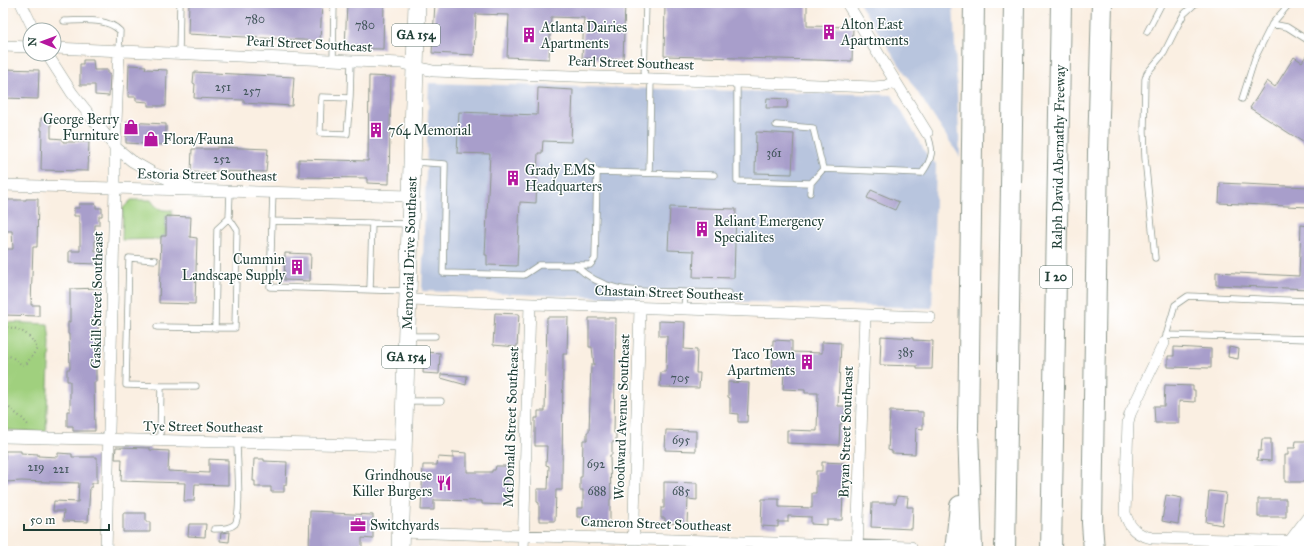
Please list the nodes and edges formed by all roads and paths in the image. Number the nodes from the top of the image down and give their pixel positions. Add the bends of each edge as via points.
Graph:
1 (21, 3) edge
2 (180, 3) edge
3 (334, 3) edge
4 (417, 3) edge
5 (646, 3) edge
6 (847, 3) edge
7 (1014, 3) edge
8 (1061, 3) edge
9 (1101, 3) edge
10 (1162, 3) edge
11 (1196, 3) edge
12 (1290, 3) edge
13 (974, 7) edge
14 (64, 21) dead end
15 (30, 22) edge
16 (1272, 24) junction
17 (1147, 32) dead end
18 (1309, 41) edge
19 (3, 46) edge
20 (22, 47) edge
21 (62, 48) edge
22 (119, 50) junction
23 (178, 53) junction
24 (333, 60) junction
25 (351, 61) junction
26 (52, 62) edge
27 (415, 66) junction
28 (648, 79) junction
29 (895, 80) junction
30 (737, 82) junction
31 (350, 98) junction
32 (1242, 99) dead end
33 (776, 125) dead end
34 (927, 134) joint
35 (115, 147) junction
36 (412, 162) junction
37 (587, 162) dead end
38 (823, 169) junction
39 (597, 172) junction
40 (649, 173) junction
41 (714, 175) dead end
42 (811, 183) junction
43 (3, 185) edge
44 (115, 188) junction
45 (198, 190) junction
46 (230, 192) junction
47 (273, 192) junction
48 (810, 194) dead end
49 (411, 196) junction
50 (228, 218) junction
51 (272, 221) junction
52 (372, 223) junction
53 (410, 224) junction
54 (1155, 258) dead end
55 (155, 260) dead end
56 (574, 265) junction
57 (370, 289) junction
58 (685, 292) junction
59 (729, 294) dead end
60 (408, 295) junction
61 (1309, 301) edge
62 (530, 304) junction
63 (640, 308) junction
64 (684, 309) junction
65 (865, 315) junction
66 (930, 317) dead end
67 (3, 327) edge
68 (157, 327) dead end
69 (215, 328) junction
70 (406, 336) junction
71 (435, 336) dead end
72 (1165, 339) junction
73 (1309, 339) edge
74 (3, 359) edge
75 (161, 386) junction
76 (196, 386) dead end
77 (404, 401) junction
78 (441, 401) dead end
79 (3, 403) edge
80 (31, 428) dead end
81 (968, 428) junction
82 (3, 437) edge
83 (109, 440) junction
84 (160, 441) junction
85 (237, 443) junction
86 (403, 446) junction
87 (1309, 519) edge
88 (1092, 523) junction
89 (214, 529) dead end
90 (400, 532) junction
91 (523, 536) junction
92 (633, 539) junction
93 (1309, 542) edge
94 (746, 546) edge
95 (1288, 546) edge
96 (911, 547) dead end
97 (857, 548) edge
98 (106, 551) edge
99 (400, 551) edge
100 (523, 551) edge
101 (633, 551) edge
102 (956, 551) edge
103 (972, 551) edge
104 (1005, 551) edge
105 (1051, 551) edge
106 (1089, 551) edge
107 (1094, 551) edge

1 - 15 street
2 - 23 lane
3 - 24 lane
4 - 27 main road, Memorial Drive Southeast / GA 154
5 - 28 lane
6 - 29 street
7 - 104 highway
8 - 105 highway, Ralph David Abernathy Freeway / I 20
9 - 88 highway
10 - 17 lane
11 - 54 lane via 1184,14 1164,53 1145,79 1145,158
12 - 16 lane
13 - 81 highway
14 - 22 lane via 103,22 115,26 120,31
16 - 18 lane via 1287,27
16 - 32 lane via 1255,58
19 - 20 street
21 - 22 street, Pearl Street Southeast
22 - 23 street, Pearl Street Southeast
22 - 35 street, Gaskill Street Southeast
23 - 24 street, Pearl Street Southeast
24 - 25 street, Pearl Street Southeast
25 - 27 street, Pearl Street Southeast
25 - 31 lane
26 - 35 street via 72,93
27 - 28 street, Pearl Street Southeast via 433,71
27 - 36 main road, Memorial Drive Southeast / GA 154
28 - 30 street, Pearl Street Southeast
28 - 40 lane
29 - 30 street, Pearl Street Southeast via 886,86 874,87
29 - 34 street
30 - 42 lane via 737,181
31 - 31 lane via 347,134 320,133 321,97
33 - 38 lane via 813,128
34 - 38 lane via 932,156 922,173
35 - 44 street, Gaskill Street Southeast
35 - 45 street via 153,173
36 - 49 main road, Memorial Drive Southeast / GA 154
36 - 56 lane via 445,164 443,273 524,275 539,264
37 - 39 lane
38 - 42 lane
39 - 40 lane
39 - 56 lane via 595,258 590,265
40 - 41 lane
42 - 48 lane
43 - 44 street, Estoria Street Southeast
44 - 45 street, Estoria Street Southeast
44 - 83 street, Gaskill Street Southeast
45 - 46 street, Estoria Street Southeast
46 - 47 street, Estoria Street Southeast
46 - 50 lane
47 - 49 street, Estoria Street Southeast
47 - 51 lane
49 - 53 main road, Memorial Drive Southeast / GA 154
50 - 69 lane via 217,229
50 - 69 lane via 237,230 235,328
51 - 52 lane
51 - 57 lane via 270,287
52 - 53 lane
52 - 57 lane
53 - 60 main road, Memorial Drive Southeast / GA 154
55 - 75 lane via 129,258 126,385
56 - 58 lane via 600,283 619,290
57 - 60 lane
58 - 59 lane
58 - 64 lane
60 - 62 street, Chastain Street Southeast
60 - 70 main road, Memorial Drive Southeast / GA 154
61 - 72 lane via 1188,296 1175,305
62 - 63 street, Chastain Street Southeast
62 - 91 street, McDonald Street Southeast
63 - 64 street, Chastain Street Southeast
63 - 92 street, Woodward Avenue Southeast
64 - 65 street, Chastain Street Southeast
65 - 66 street, Chastain Street Southeast
65 - 97 street, Bryan Street Southeast
67 - 74 path via 24,331 37,349 24,365 9,356
68 - 69 lane
70 - 71 lane
70 - 77 main road, Memorial Drive Southeast / GA 154
72 - 73 lane
72 - 95 street via 1128,422 1126,519 1134,531 1145,537
75 - 76 lane
75 - 84 lane
77 - 78 lane
77 - 86 main road, Memorial Drive Southeast / GA 154
79 - 80 path
81 - 102 highway
81 - 103 highway
82 - 83 street, Tye Street Southeast
83 - 84 street, Tye Street Southeast
83 - 98 street, Gaskill Street Southeast
84 - 85 street, Tye Street Southeast
85 - 86 street, Tye Street Southeast
85 - 89 lane via 238,518 232,526
86 - 90 main road, Memorial Drive Southeast / GA 154
87 - 95 street
88 - 106 highway
88 - 107 highway
90 - 91 street, Cameron Street Southeast
90 - 99 main road, Memorial Drive Southeast / GA 154
91 - 92 street, Cameron Street Southeast
91 - 100 street, McDonald Street Southeast
92 - 94 street, Cameron Street Southeast
92 - 101 street, Woodward Avenue Southeast
93 - 95 street
94 - 97 street, Cameron Street Southeast
96 - 97 street, Cameron Street Southeast

